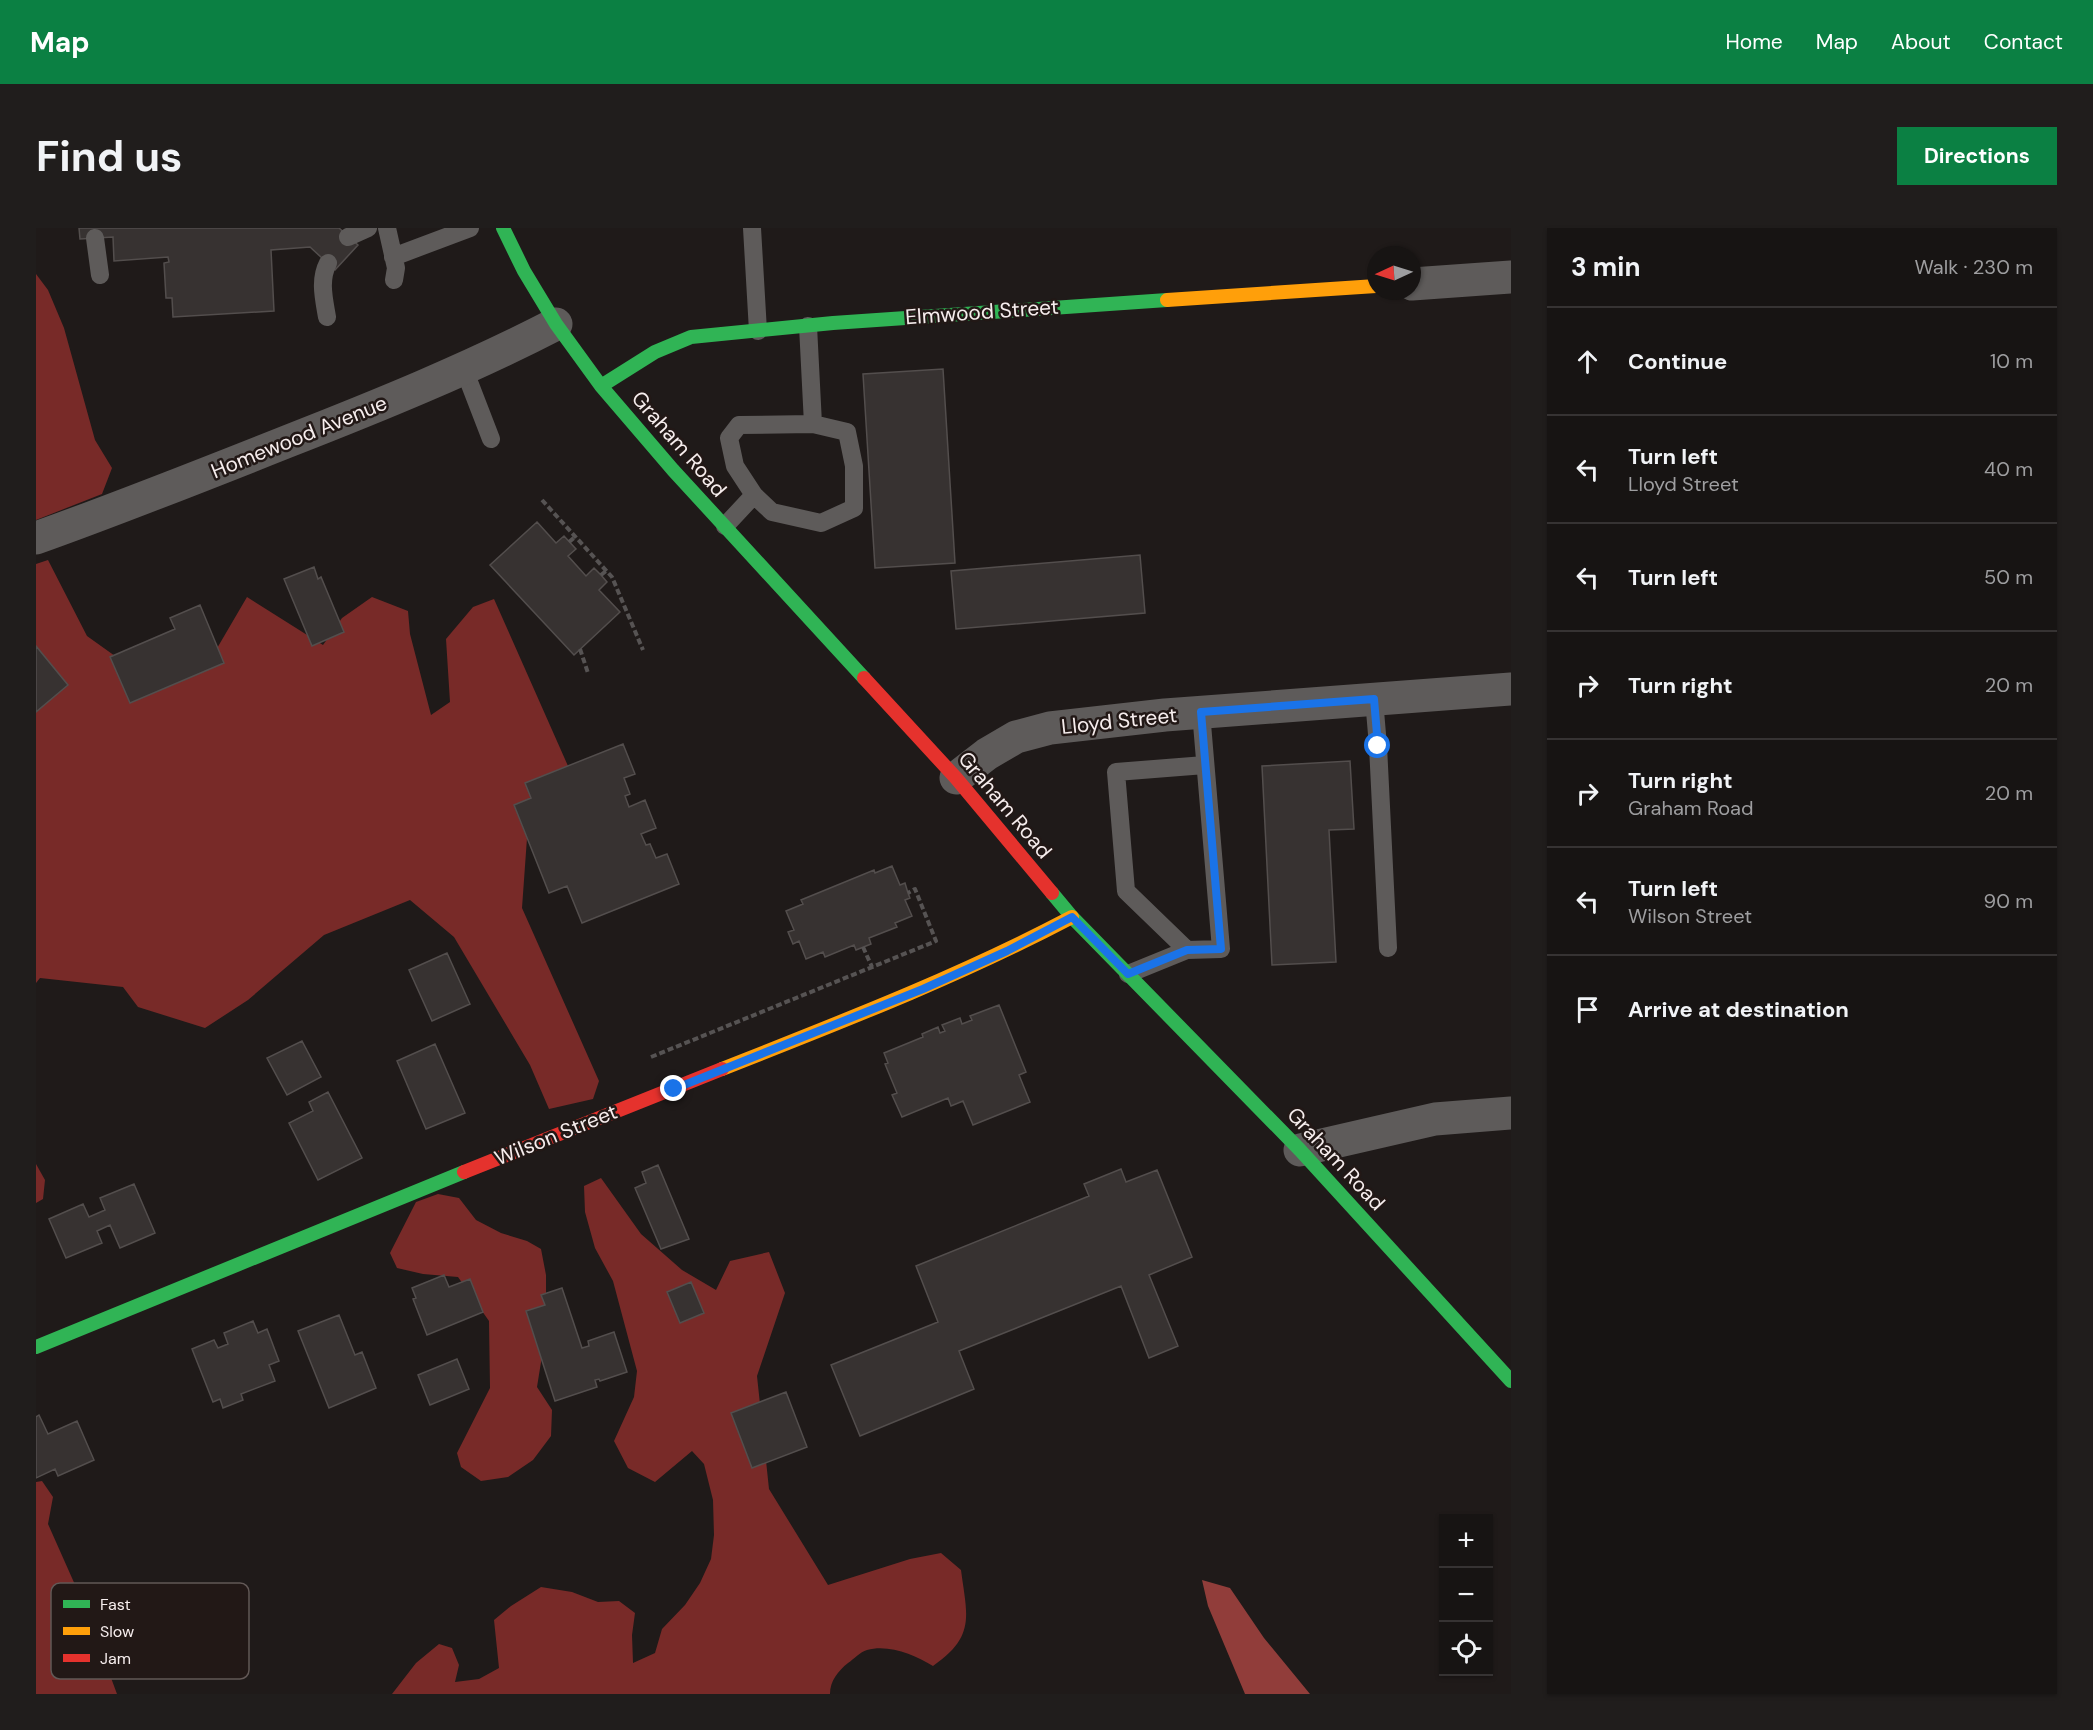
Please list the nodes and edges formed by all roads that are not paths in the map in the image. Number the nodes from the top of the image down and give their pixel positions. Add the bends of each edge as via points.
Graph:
1 (368, 228) edge
2 (387, 228) edge
3 (470, 228) edge
4 (504, 228) edge
5 (752, 228) edge
6 (348, 237) dead end
7 (95, 238) dead end
8 (393, 257) junction
9 (328, 263) dead end
10 (100, 274) dead end
11 (1511, 278) edge
12 (394, 280) dead end
13 (1421, 283) edge
14 (1367, 287) edge
15 (327, 317) dead end
16 (556, 324) junction
17 (808, 326) junction
18 (758, 331) junction
19 (464, 369) junction
20 (601, 386) junction
21 (813, 424) junction
22 (491, 439) dead end
23 (754, 495) junction
24 (724, 526) junction
25 (36, 538) edge
26 (1511, 689) edge
27 (1374, 699) junction
28 (1201, 712) junction
29 (1205, 765) junction
30 (957, 778) junction
31 (1072, 917) junction
32 (1388, 948) dead end
33 (1187, 950) junction
34 (1128, 974) junction
35 (1511, 1113) edge
36 (1300, 1150) junction
37 (36, 1347) edge
38 (1511, 1381) edge

1 - 6 lane
2 - 8 lane
3 - 8 lane
4 - 16 street, Graham Road
5 - 18 lane
7 - 10 lane
8 - 12 lane
9 - 15 lane via 322,285
11 - 13 street
14 - 17 street, Elmwood Street
16 - 19 street, Homewood Avenue
16 - 20 street, Graham Road
17 - 18 street, Elmwood Street
17 - 21 lane
18 - 20 street, Elmwood Street via 691,337 669,344
19 - 22 lane
19 - 25 street, Homewood Avenue
20 - 24 street, Graham Road
21 - 23 lane via 739,425 729,438 735,466
21 - 23 lane via 847,432 854,466 854,508 821,523 772,512
23 - 24 lane
24 - 30 street, Graham Road
26 - 27 street, Lloyd Street
27 - 28 street, Lloyd Street
27 - 32 lane
28 - 29 lane
28 - 30 street, Lloyd Street via 1050,728 1016,737
29 - 33 lane via 1221,949
29 - 33 lane via 1116,772 1126,891
30 - 31 street, Graham Road
31 - 34 street, Graham Road
31 - 37 street, Wilson Street via 923,989
33 - 34 lane
34 - 36 street, Graham Road
35 - 36 street via 1435,1119
36 - 38 street, Graham Road

